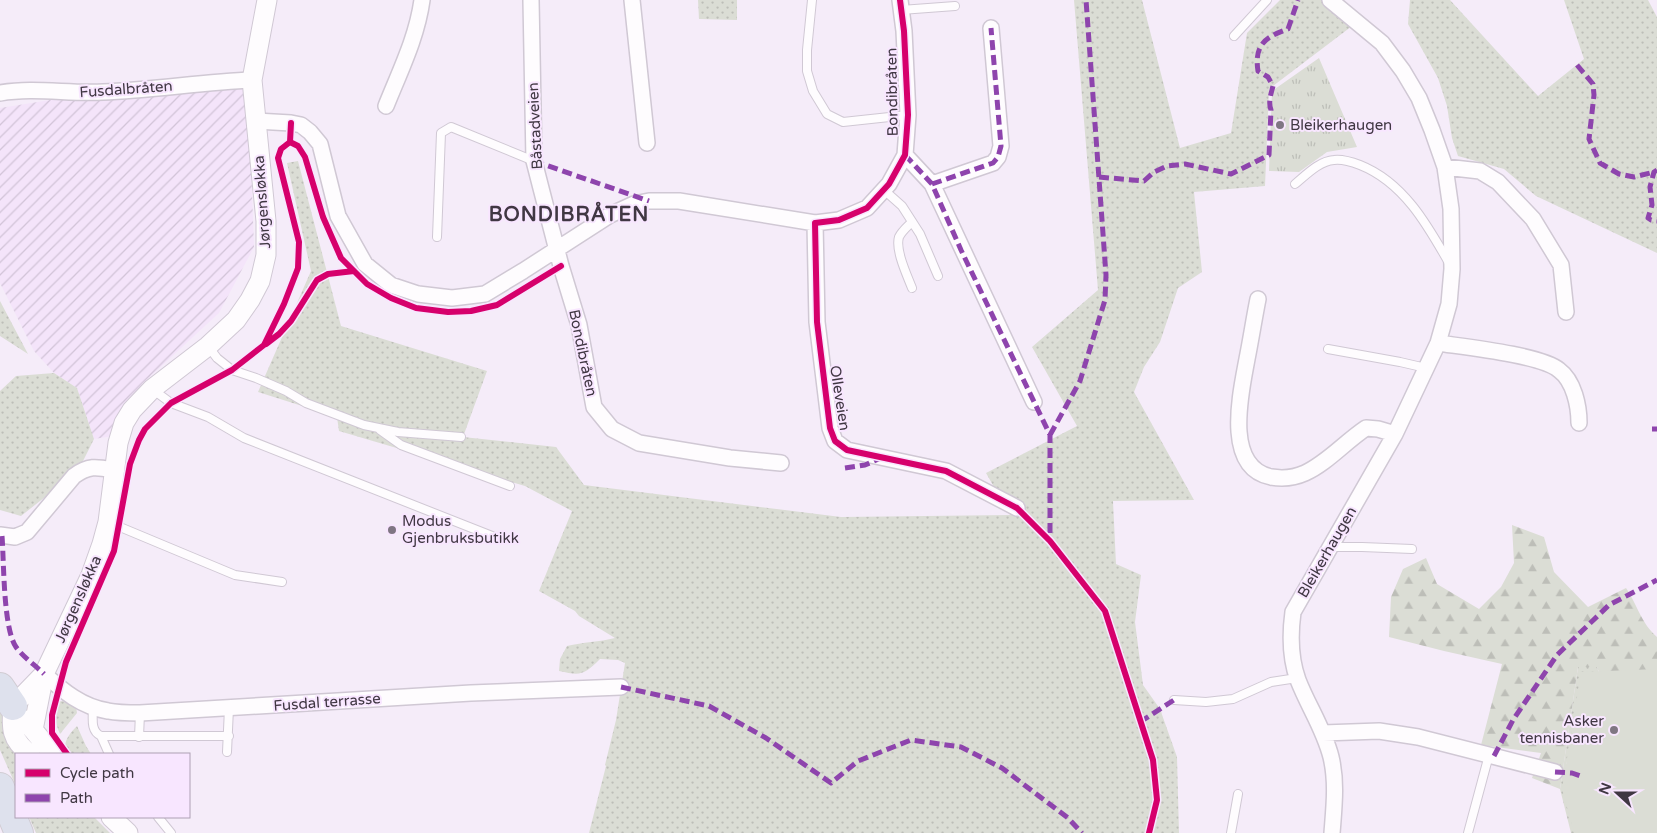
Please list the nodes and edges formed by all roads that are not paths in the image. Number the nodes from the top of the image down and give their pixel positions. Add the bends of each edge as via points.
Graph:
1 (267, 0) edge
2 (422, 0) edge
3 (531, 0) edge
4 (632, 0) edge
5 (812, 0) edge
6 (1267, 0) edge
7 (1330, 0) edge
8 (901, 5) edge
9 (955, 6) dead end
10 (991, 28) dead end
11 (1234, 36) dead end
12 (252, 80) junction
13 (0, 94) edge
14 (386, 106) dead end
15 (908, 115) junction
16 (256, 121) junction
17 (647, 142) dead end
18 (905, 155) junction
19 (534, 161) junction
20 (1444, 167) junction
21 (932, 184) junction
22 (1294, 184) dead end
23 (884, 190) junction
24 (912, 222) junction
25 (816, 223) junction
26 (437, 238) dead end
27 (558, 248) junction
28 (1452, 269) junction
29 (938, 276) dead end
30 (912, 288) dead end
31 (1258, 299) dead end
32 (1566, 312) dead end
33 (1438, 343) junction
34 (208, 346) junction
35 (1328, 349) dead end
36 (1426, 368) junction
37 (152, 389) junction
38 (1034, 402) dead end
39 (1579, 423) dead end
40 (378, 429) junction
41 (1395, 434) junction
42 (461, 437) dead end
43 (781, 463) dead end
44 (114, 470) junction
45 (510, 486) dead end
46 (1017, 508) dead end
47 (108, 522) junction
48 (0, 535) edge
49 (492, 536) dead end
50 (1330, 547) junction
51 (1412, 549) dead end
52 (282, 582) dead end
53 (44, 674) junction
54 (1297, 678) junction
55 (621, 687) dead end
56 (6, 696) edge
57 (1174, 700) dead end
58 (93, 707) junction
59 (229, 708) junction
60 (140, 713) junction
61 (33, 730) junction
62 (1323, 732) junction
63 (101, 736) junction
64 (228, 736) junction
65 (139, 737) junction
66 (228, 752) dead end
67 (29, 753) edge
68 (52, 753) edge
69 (109, 753) edge
70 (1489, 755) junction
71 (1555, 772) dead end
72 (0, 787) edge
73 (1238, 794) dead end
74 (112, 818) edge
75 (159, 818) edge
76 (19, 833) edge
77 (128, 833) edge
78 (172, 833) edge
79 (1231, 833) edge
80 (1332, 833) edge
81 (1468, 833) edge

1 - 12 street, Jørgensløkka
2 - 14 street via 413,39
3 - 19 street, Båstadveien
4 - 17 street
5 - 15 lane, Bondibråten via 807,71 813,92 827,114 843,122
6 - 11 lane
7 - 20 street, Bleikerhaugen via 1382,43 1403,71 1419,98
8 - 9 lane
8 - 15 street, Bondibråten
10 - 21 street via 1000,146 998,157 993,163
12 - 13 street, Fusdalbråten via 102,92
12 - 16 street, Jørgensløkka
15 - 18 street, Bondibråten
16 - 27 street, Bondibråten via 301,125 320,144 338,216 365,264 391,285 418,294 452,298 485,294
16 - 34 street, Jørgensløkka via 266,221 266,255 260,281 250,300 236,320
18 - 21 street
18 - 23 street, Bondibråten
19 - 26 lane via 451,127 441,133
19 - 27 street, Båstadveien
20 - 28 street, Bleikerhaugen via 1451,209
20 - 32 street via 1480,171 1498,182 1533,219 1561,264
21 - 38 street
22 - 28 lane via 1322,163 1334,160 1353,162 1372,170 1391,183 1421,217
23 - 24 lane via 902,206
23 - 25 street, Bondibråten via 867,208 839,220
24 - 29 lane
24 - 30 lane via 902,231 898,247
25 - 27 street, Bondibråten via 679,201 649,201 610,215
25 - 46 street, Olleveien via 817,322 830,428 835,441 847,450 946,471
27 - 43 street, Bondibråten via 579,325 594,407 612,429 639,443
28 - 33 street, Bleikerhaugen via 1449,304
31 - 41 street via 1239,403 1242,451 1255,469 1266,476 1292,478 1316,467 1366,428
33 - 36 street, Bleikerhaugen
33 - 39 street via 1525,358 1560,370 1570,382
34 - 37 street, Jørgensløkka
34 - 40 lane via 232,370 314,406
35 - 36 lane
36 - 41 street, Bleikerhaugen
37 - 44 street, Jørgensløkka via 124,423
37 - 49 lane via 171,403 208,417 244,438
40 - 42 lane
40 - 45 lane via 401,445
41 - 50 street, Bleikerhaugen
44 - 47 street, Jørgensløkka
44 - 48 street via 84,469 74,476 27,532 15,537
47 - 52 lane via 235,575
47 - 53 street, Jørgensløkka via 92,574
50 - 51 lane
50 - 54 street, Bleikerhaugen via 1293,612 1290,632
53 - 56 street, Jørgensløkka
53 - 58 street, Fusdal terrasse via 73,698
53 - 61 street, Jørgensløkka
54 - 57 lane via 1271,682 1233,699 1206,702
54 - 62 street, Bleikerhaugen
55 - 59 street, Fusdal terrasse
56 - 61 street
56 - 67 street via 14,736
58 - 60 street, Fusdal terrasse
58 - 63 lane via 93,727
59 - 60 street, Fusdal terrasse
59 - 64 lane
60 - 65 lane
61 - 68 street
62 - 70 street via 1379,731
62 - 80 street, Bleikerhaugen via 1335,777
63 - 65 lane
63 - 69 lane
64 - 65 lane
64 - 66 lane
70 - 71 street
70 - 81 lane
72 - 76 highway
73 - 79 lane
74 - 77 street
75 - 78 lane

